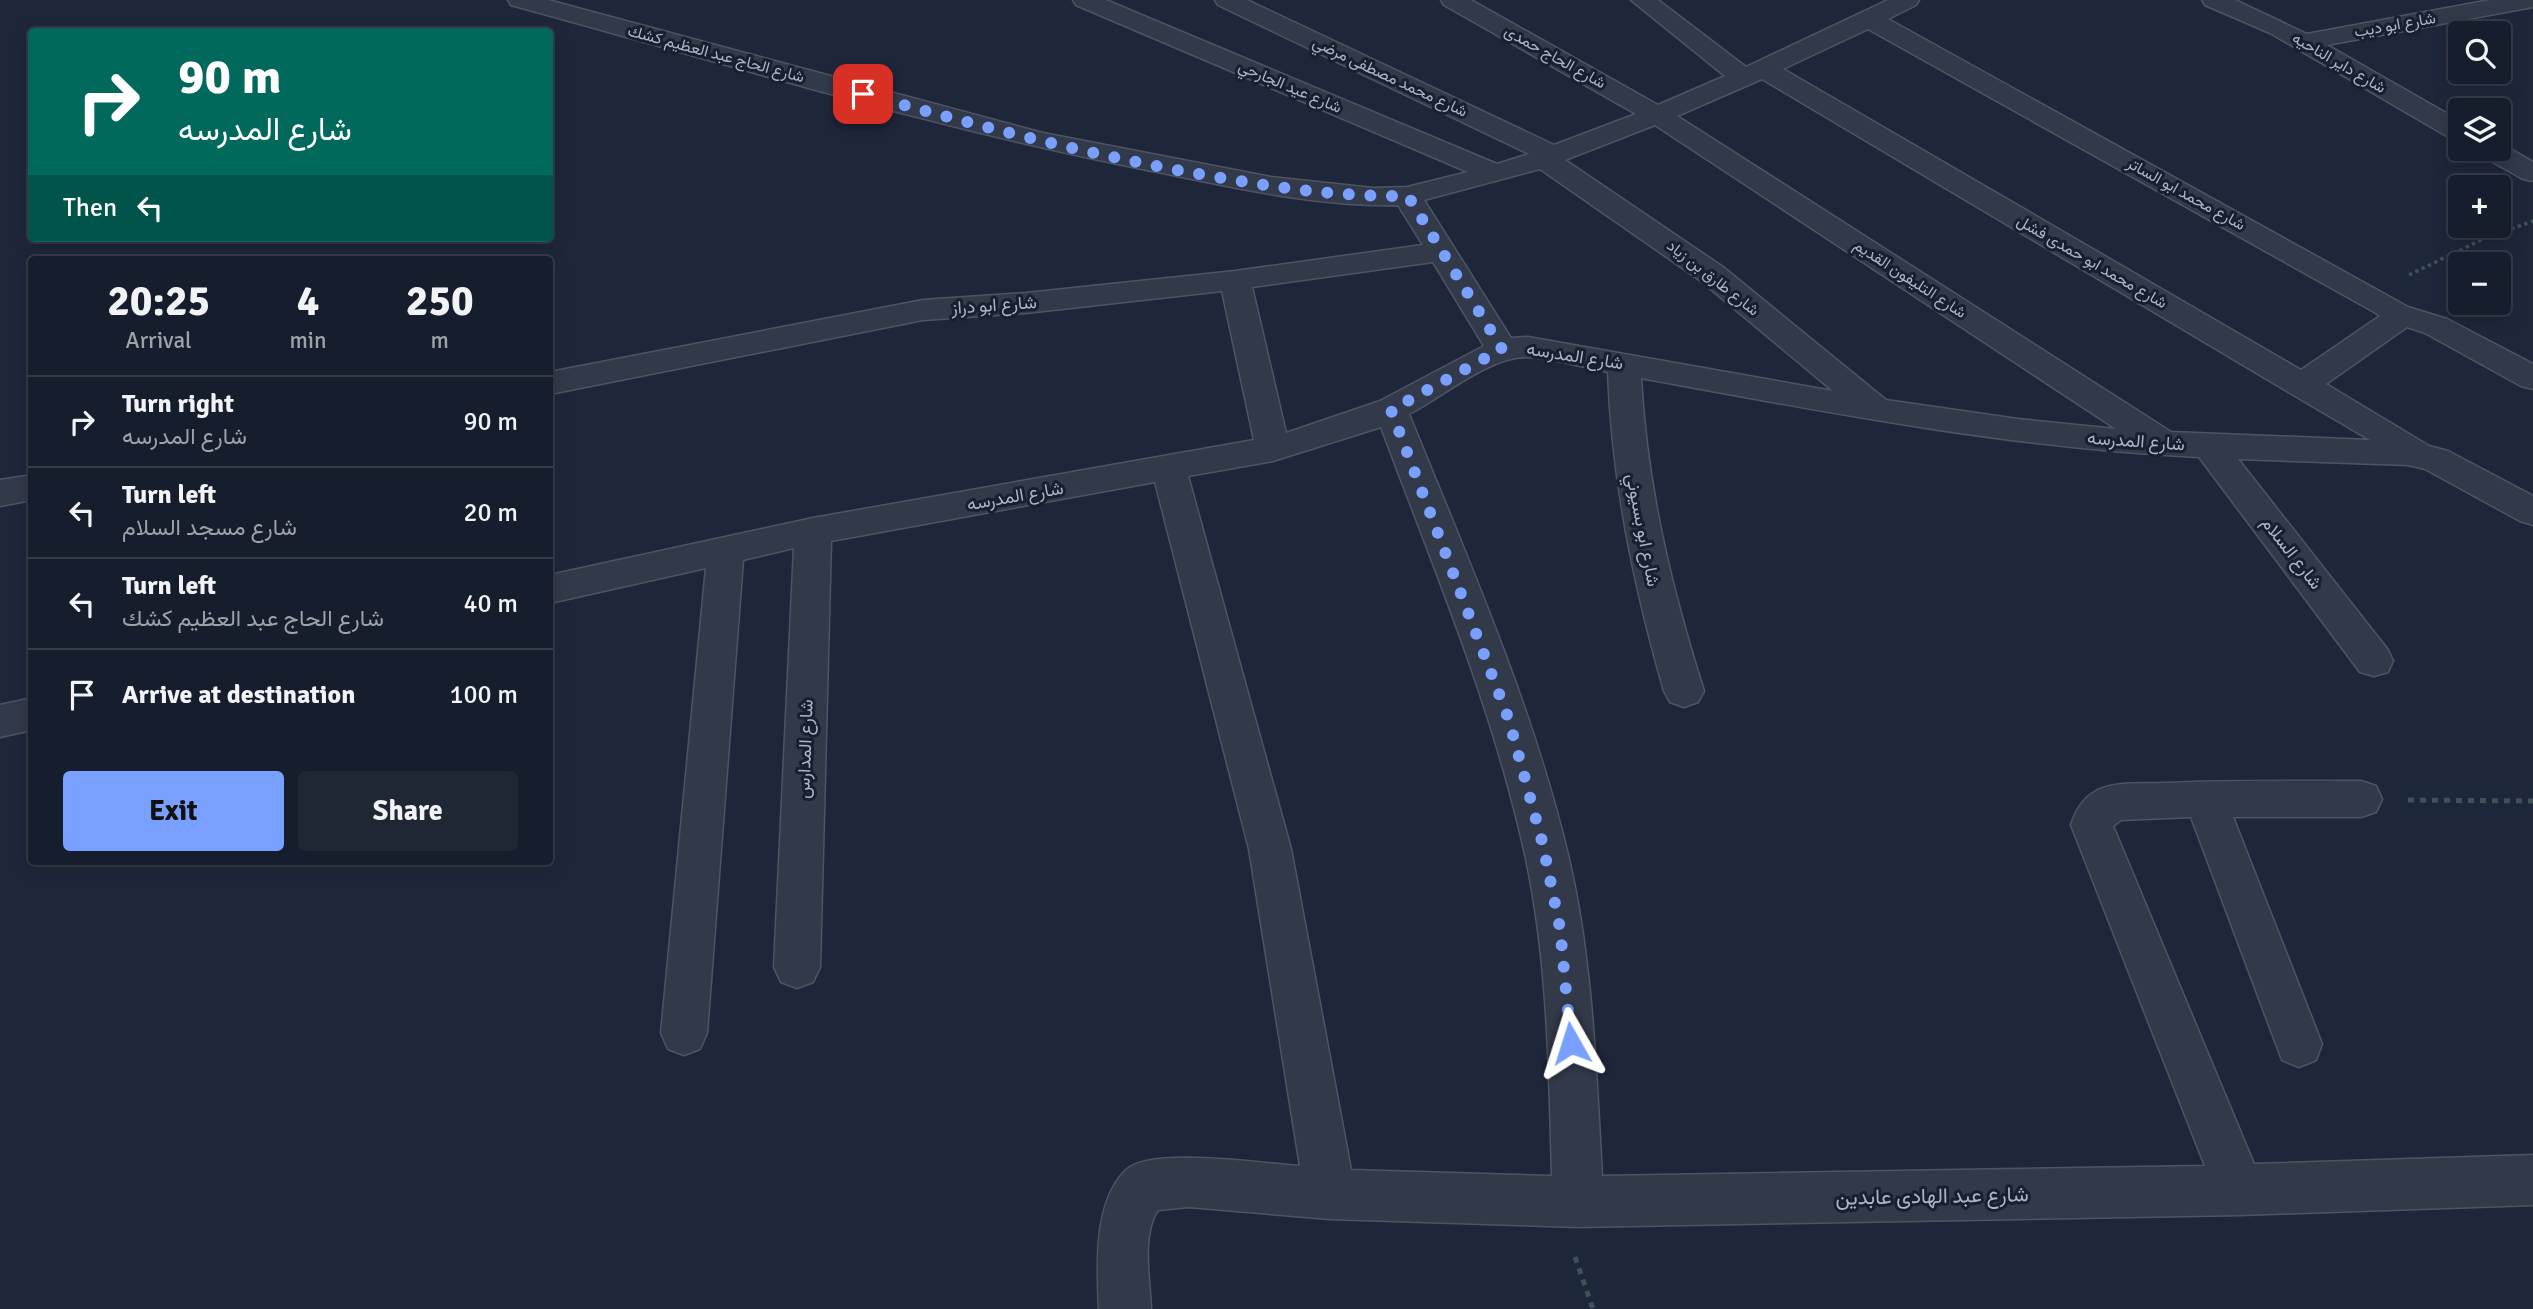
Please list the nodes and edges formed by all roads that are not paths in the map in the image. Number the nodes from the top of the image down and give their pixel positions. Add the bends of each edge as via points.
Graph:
1 (520, 0) edge
2 (1085, 0) edge
3 (1227, 0) edge
4 (1453, 0) edge
5 (1643, 0) edge
6 (2214, 0) edge
7 (2530, 0) edge
8 (1902, 1) edge
9 (1867, 18) junction
10 (2302, 42) junction
11 (1753, 73) junction
12 (1657, 115) junction
13 (2448, 125) edge
14 (1548, 156) junction
15 (2511, 161) edge
16 (2533, 173) edge
17 (1496, 174) junction
18 (1408, 196) junction
19 (1442, 252) junction
20 (1235, 280) junction
21 (2397, 314) junction
22 (1502, 349) junction
23 (1624, 364) junction
24 (2533, 378) edge
25 (553, 382) edge
26 (2302, 385) junction
27 (1876, 409) junction
28 (1391, 410) junction
29 (2163, 443) junction
30 (2209, 446) junction
31 (1273, 449) junction
32 (2422, 455) junction
33 (1169, 469) junction
34 (28, 488) edge
35 (0, 493) edge
36 (2533, 512) edge
37 (813, 531) junction
38 (726, 549) junction
39 (553, 588) edge
40 (2374, 661) dead end
41 (1684, 691) dead end
42 (28, 715) edge
43 (0, 721) edge
44 (2204, 799) junction
45 (2361, 799) road end
46 (797, 967) dead end
47 (684, 1033) dead end
48 (2299, 1044) dead end
49 (2533, 1180) edge
50 (2240, 1191) junction
51 (1330, 1194) junction
52 (1578, 1202) junction
53 (1125, 1309) edge

1 - 18 street, شارع الحاج عبد العظيم كشك via 1114,158 1304,191
2 - 17 street, شارع عيد الجارحي
3 - 14 street, شارع محمد مصطفى مرضي
4 - 12 street, شارع الحاج حمدى
5 - 11 street, شارع محمد ابو حمدى فشل
6 - 10 street, شارع داير الناحيه
7 - 10 street, شارع ابو ديب
8 - 9 street
9 - 11 street, شارع الحاج عبد العظيم كشك
9 - 21 street, شارع محمد ابو الساتر
10 - 13 street, شارع داير الناحيه
11 - 12 street, شارع الحاج عبد العظيم كشك
11 - 26 street, شارع محمد ابو حمدى فشل
12 - 14 street, شارع الحاج عبد العظيم كشك
12 - 29 street, شارع التليفون القديم
14 - 17 street, شارع الحاج عبد العظيم كشك
14 - 27 street, شارع طارق بن زياد via 1712,274
15 - 16 street
17 - 18 street, شارع الحاج عبد العظيم كشك
18 - 19 street
19 - 20 street, شارع ابو دراز
19 - 22 street
20 - 25 street, شارع ابو دراز via 923,310
20 - 31 street
21 - 24 street, شارع محمد ابو الساتر via 2437,326
21 - 26 street via 2395,321
22 - 23 street, شارع المدرسه via 1528,347
22 - 28 street, شارع المدرسه
23 - 27 street, شارع المدرسه
23 - 41 street, شارع ابو بسيوني via 1631,472 1642,539
26 - 32 street, شارع محمد ابو حمدى فشل
27 - 29 street, شارع المدرسه via 2018,430
28 - 31 street, شارع المدرسه
28 - 52 street via 1509,720 1543,845 1560,928
29 - 30 street, شارع المدرسه
30 - 32 street, شارع المدرسه
30 - 40 street, شارع السلام
31 - 33 street, شارع المدرسه
32 - 36 street, شارع المدرسه
33 - 37 street, شارع المدرسه
33 - 51 street via 1270,849
34 - 35 street
37 - 38 street, شارع المدرسه
37 - 46 street, شارع المدارس
38 - 39 street, شارع المدرسه
38 - 47 street
42 - 43 street
44 - 45 street
44 - 48 street
44 - 50 street via 2112,803 2095,816 2092,825
49 - 50 street, شارع عبد الهادى عابدين
50 - 52 street, شارع عبد الهادى عابدين
51 - 52 street, شارع عبد الهادى عابدين
51 - 53 street, شارع عبد الهادى عابدين via 1189,1182 1145,1186 1130,1212 1123,1247

